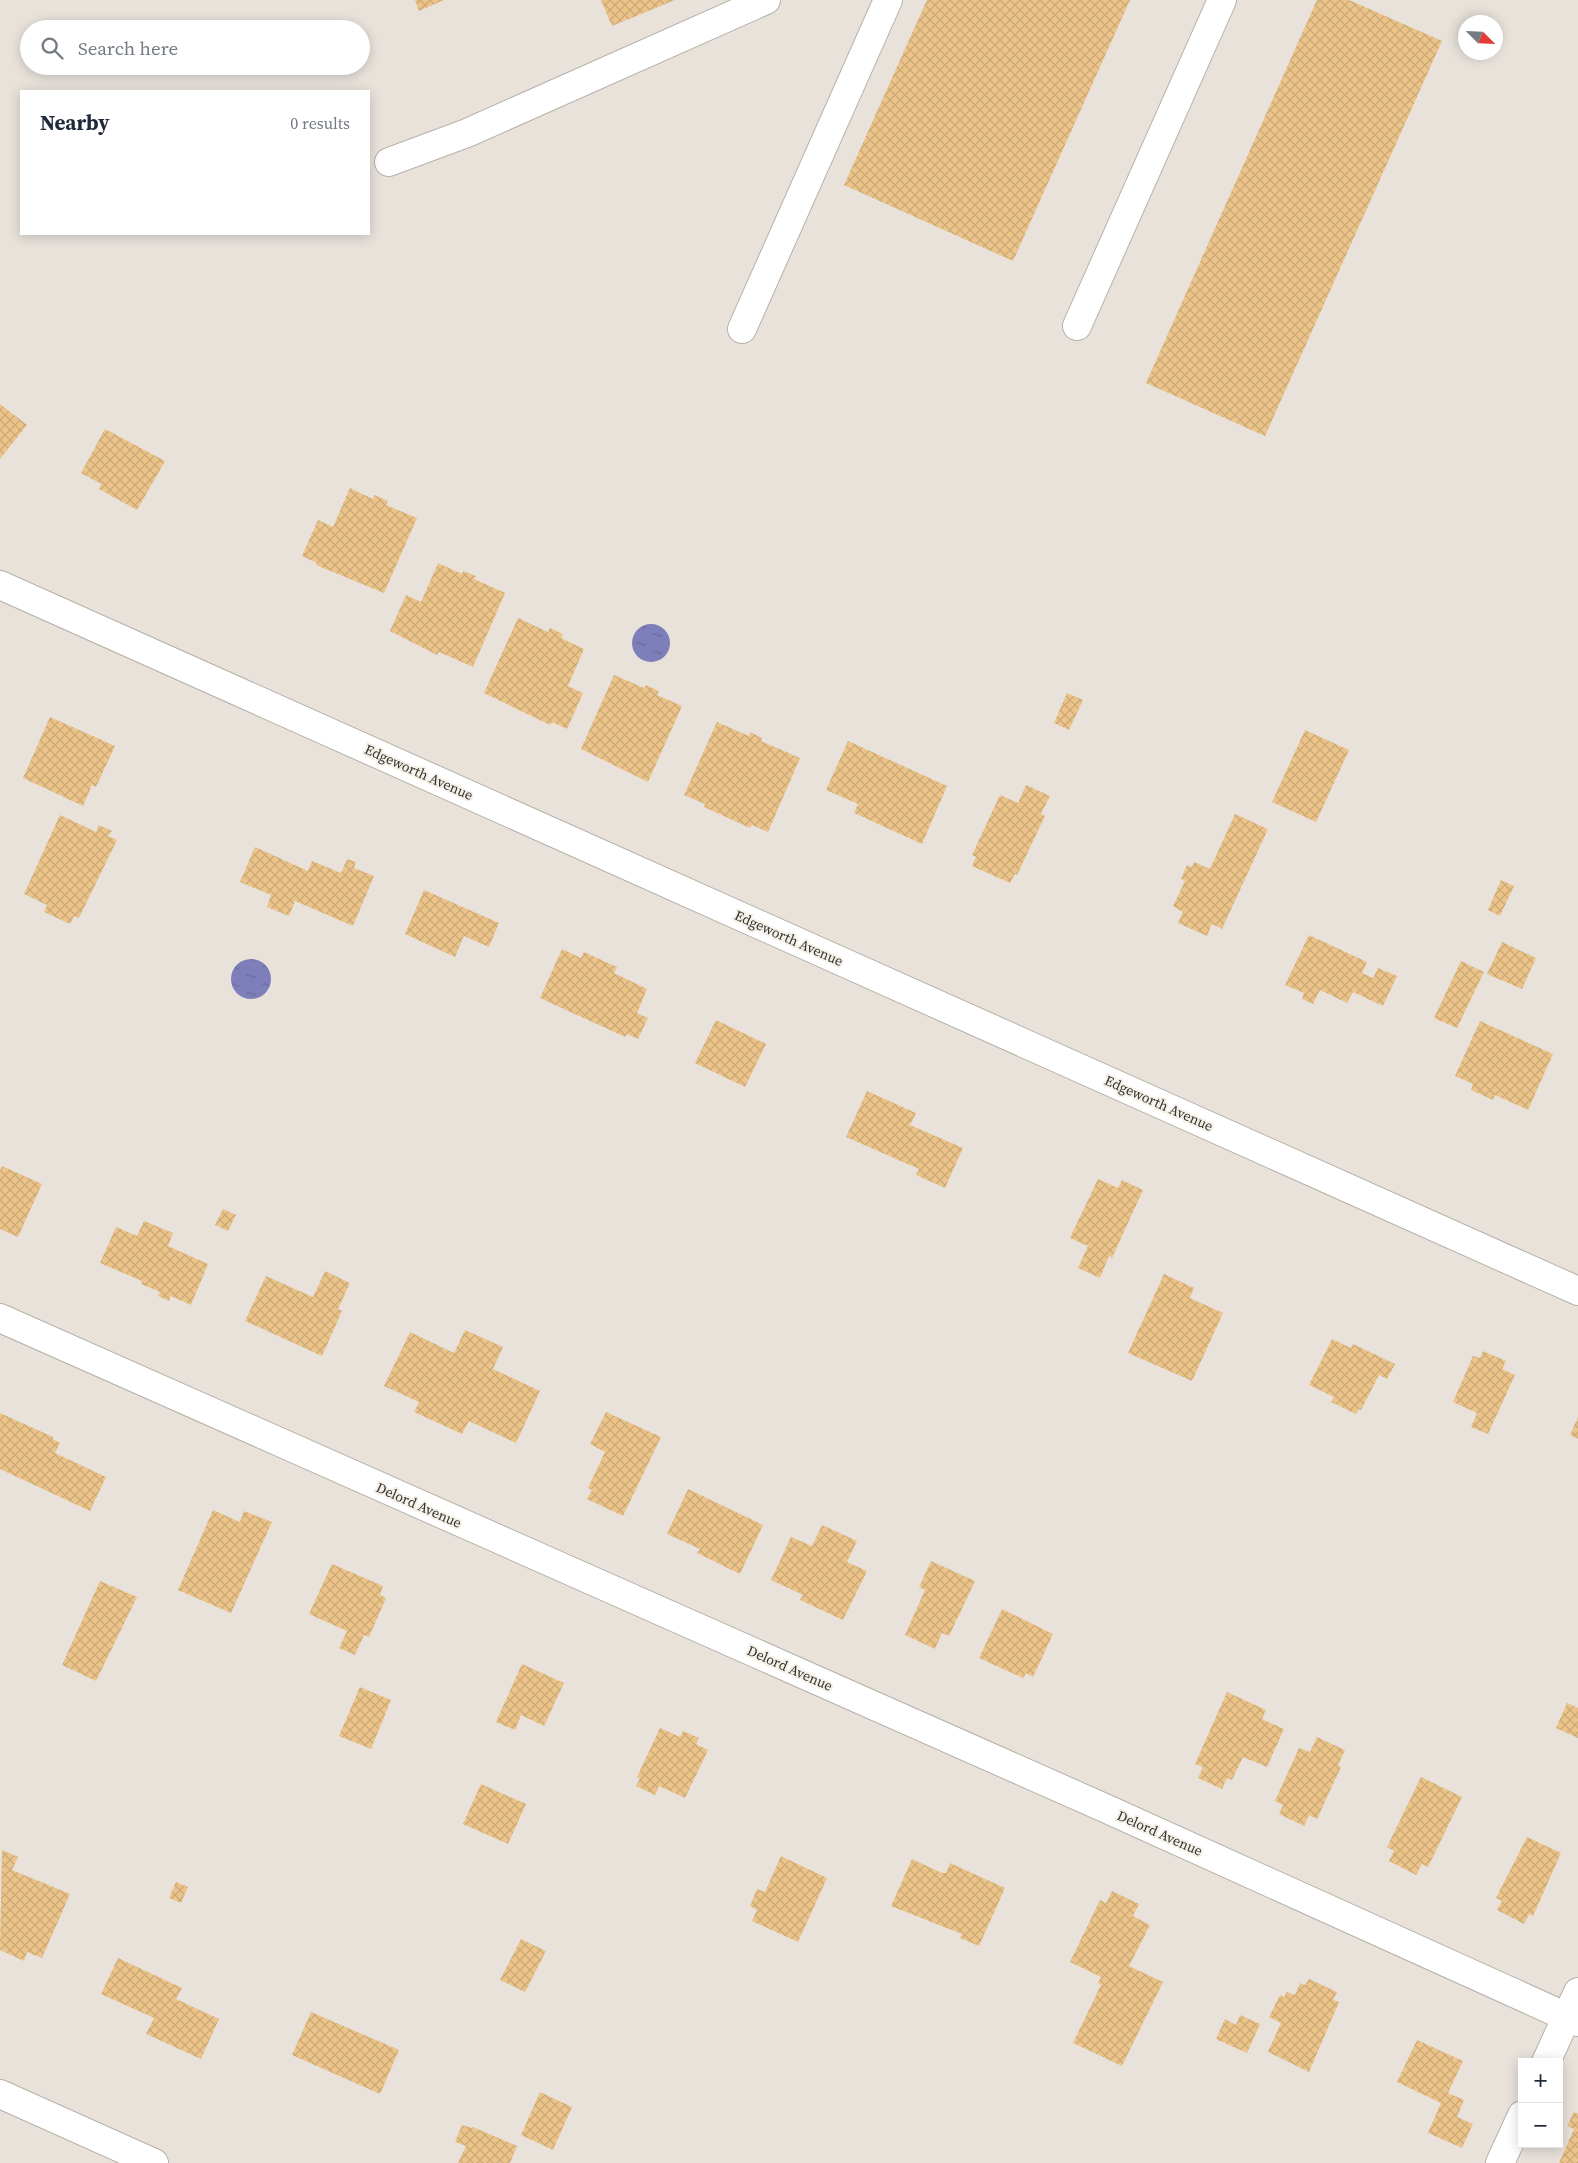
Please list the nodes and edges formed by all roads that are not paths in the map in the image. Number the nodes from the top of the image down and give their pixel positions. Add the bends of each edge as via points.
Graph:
1 (766, 0) edge
2 (888, 0) edge
3 (1222, 0) edge
4 (388, 162) dead end
5 (1077, 326) dead end
6 (742, 329) dead end
7 (0, 584) edge
8 (1578, 1291) edge
9 (0, 1318) edge
10 (1578, 1992) edge
11 (1572, 2019) edge
12 (1548, 2058) edge
13 (0, 2094) edge
14 (1518, 2124) edge
15 (154, 2163) edge
16 (1500, 2163) edge

1 - 4 street via 467,134
2 - 6 street
3 - 5 street
7 - 8 street, Edgeworth Avenue
9 - 11 street, Delord Avenue
10 - 11 street
11 - 12 street
13 - 15 street
14 - 16 street

